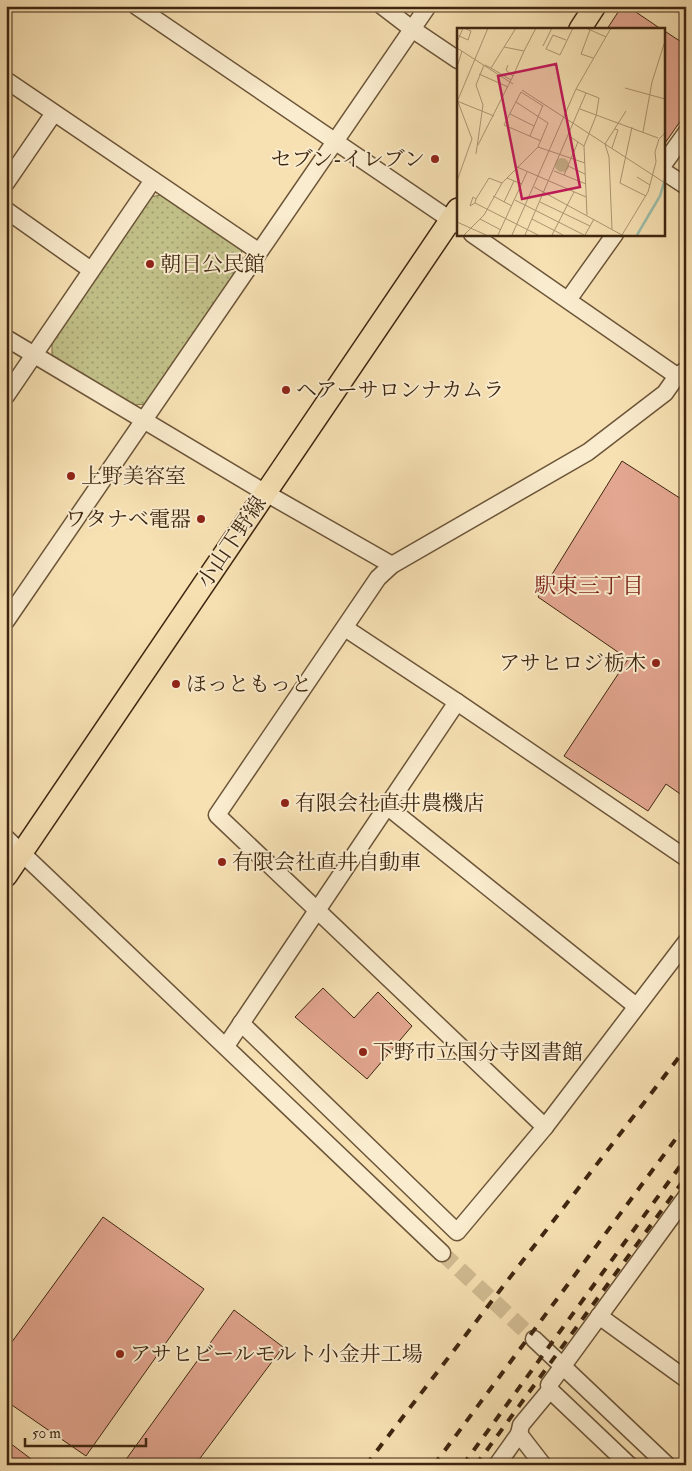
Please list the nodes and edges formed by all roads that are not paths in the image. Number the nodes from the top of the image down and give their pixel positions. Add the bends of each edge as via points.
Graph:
1 (136, 6) edge
2 (382, 6) edge
3 (428, 6) edge
4 (595, 6) edge
5 (581, 28) edge
6 (412, 30) junction
7 (457, 59) edge
8 (6, 80) edge
9 (54, 113) junction
10 (686, 132) edge
11 (334, 140) junction
12 (664, 164) edge
13 (664, 171) edge
14 (153, 180) junction
15 (6, 183) edge
16 (686, 186) edge
17 (6, 210) edge
18 (456, 218) edge
19 (473, 235) edge
20 (614, 235) edge
21 (258, 251) junction
22 (91, 270) junction
23 (568, 300) junction
24 (6, 338) edge
25 (34, 355) junction
26 (682, 373) edge
27 (6, 396) edge
28 (143, 420) junction
29 (264, 492) junction
30 (392, 565) junction
31 (7, 618) edge
32 (345, 628) junction
33 (457, 702) junction
34 (388, 807) junction
35 (6, 838) edge
36 (22, 853) junction
37 (686, 858) edge
38 (6, 876) edge
39 (316, 910) junction
40 (686, 942) edge
41 (636, 1006) junction
42 (241, 1023) junction
43 (226, 1046) junction
44 (545, 1127) junction
45 (686, 1197) edge
46 (442, 1253) tunnel mouth
47 (600, 1316) junction
48 (534, 1339) tunnel mouth
49 (563, 1365) junction
50 (686, 1379) edge
51 (550, 1390) junction
52 (519, 1434) junction
53 (497, 1465) edge
54 (543, 1465) edge
55 (629, 1465) edge
56 (667, 1465) edge

1 - 11 street
2 - 6 street
3 - 6 street
4 - 5 main road
6 - 7 street
6 - 11 street
8 - 9 street
9 - 14 street
9 - 15 street
10 - 12 street
11 - 18 street
11 - 21 street
13 - 16 street
14 - 21 street
14 - 22 street
17 - 22 street
18 - 29 main road, 小山下野線
19 - 23 street
20 - 23 street
21 - 28 street
22 - 25 street
23 - 26 street
24 - 25 street
25 - 27 street
25 - 28 street
26 - 30 street via 665,393 588,452
28 - 29 street
28 - 31 street
29 - 30 street
29 - 36 main road, 小山下野線
30 - 32 street via 378,578
32 - 33 street
32 - 39 street via 217,815
33 - 34 street
33 - 37 street
34 - 39 street
34 - 41 street
35 - 36 street
36 - 38 main road, 小山下野線
36 - 43 street
39 - 42 street
39 - 44 street
40 - 41 street
41 - 44 street
42 - 43 street
42 - 44 street via 457,1232
43 - 46 street
45 - 47 street
47 - 49 street
47 - 50 street
48 - 49 street
49 - 51 street via 549,1385
49 - 56 street
51 - 52 street via 521,1425
51 - 55 street
52 - 53 street
52 - 54 street

